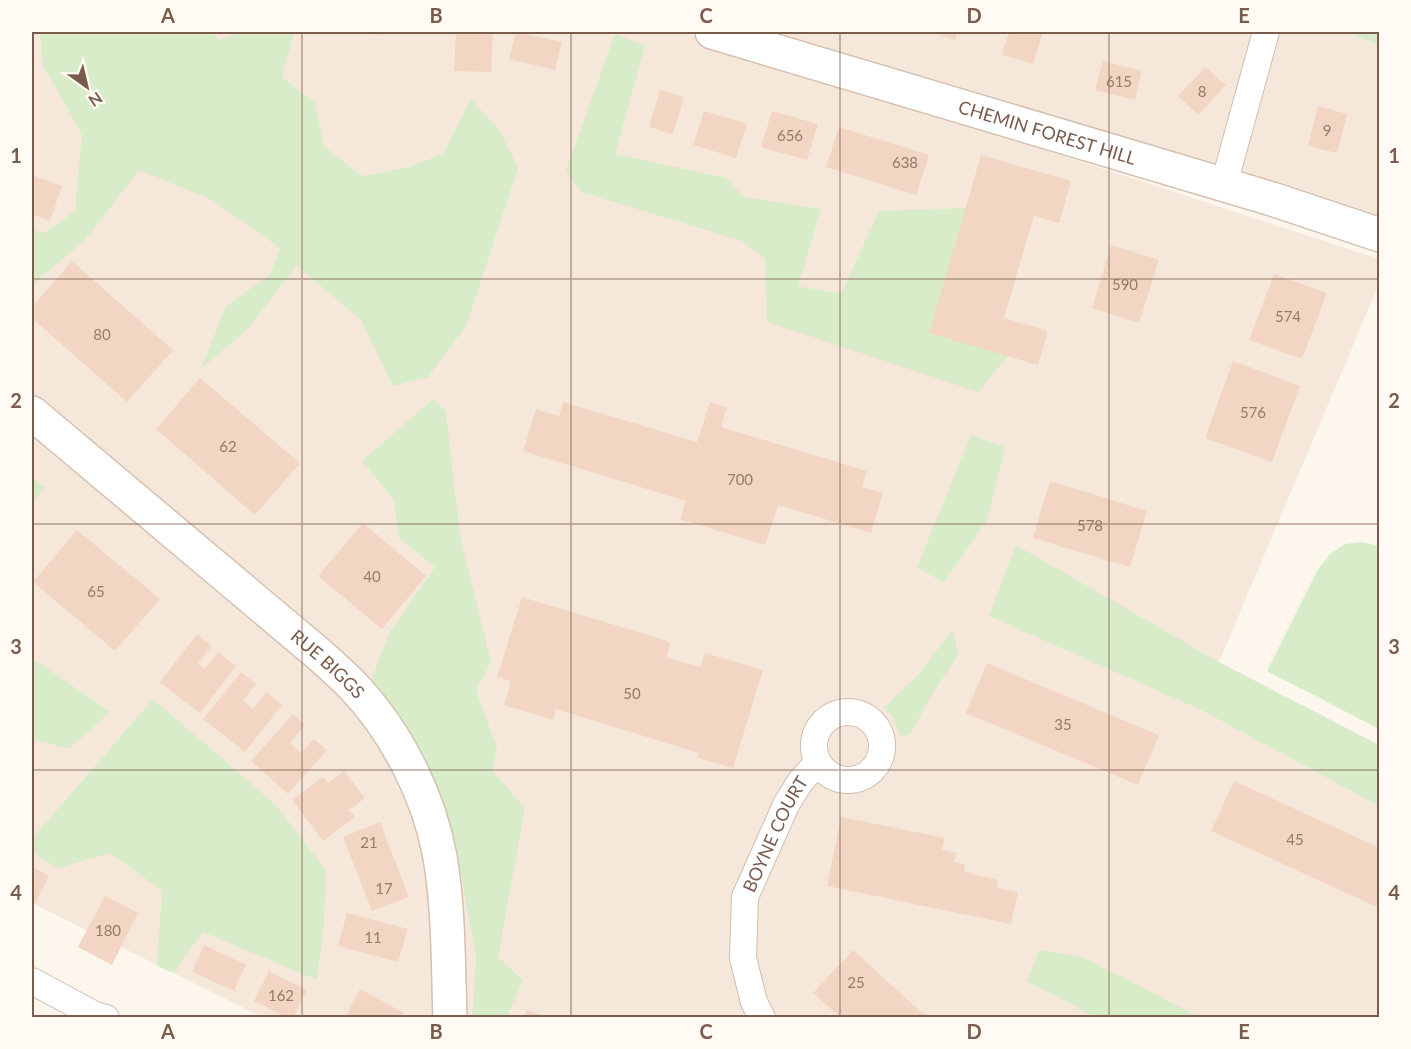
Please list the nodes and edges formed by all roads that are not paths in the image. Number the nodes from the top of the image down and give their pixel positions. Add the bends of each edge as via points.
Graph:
1 (712, 32) edge
2 (1266, 32) edge
3 (1224, 184) junction
4 (1380, 235) edge
5 (32, 412) edge
6 (818, 762) dead end
7 (32, 981) edge
8 (105, 1017) edge
9 (450, 1017) edge
10 (762, 1017) edge

1 - 3 street, CHEMIN FOREST HILL
2 - 3 street
3 - 4 street, CHEMIN FOREST HILL
5 - 9 street, RUE BIGGS via 321,656 374,711 414,778 437,845 444,897
6 - 10 street, BOYNE COURT via 786,805 745,897 743,958 754,1002
7 - 8 street

